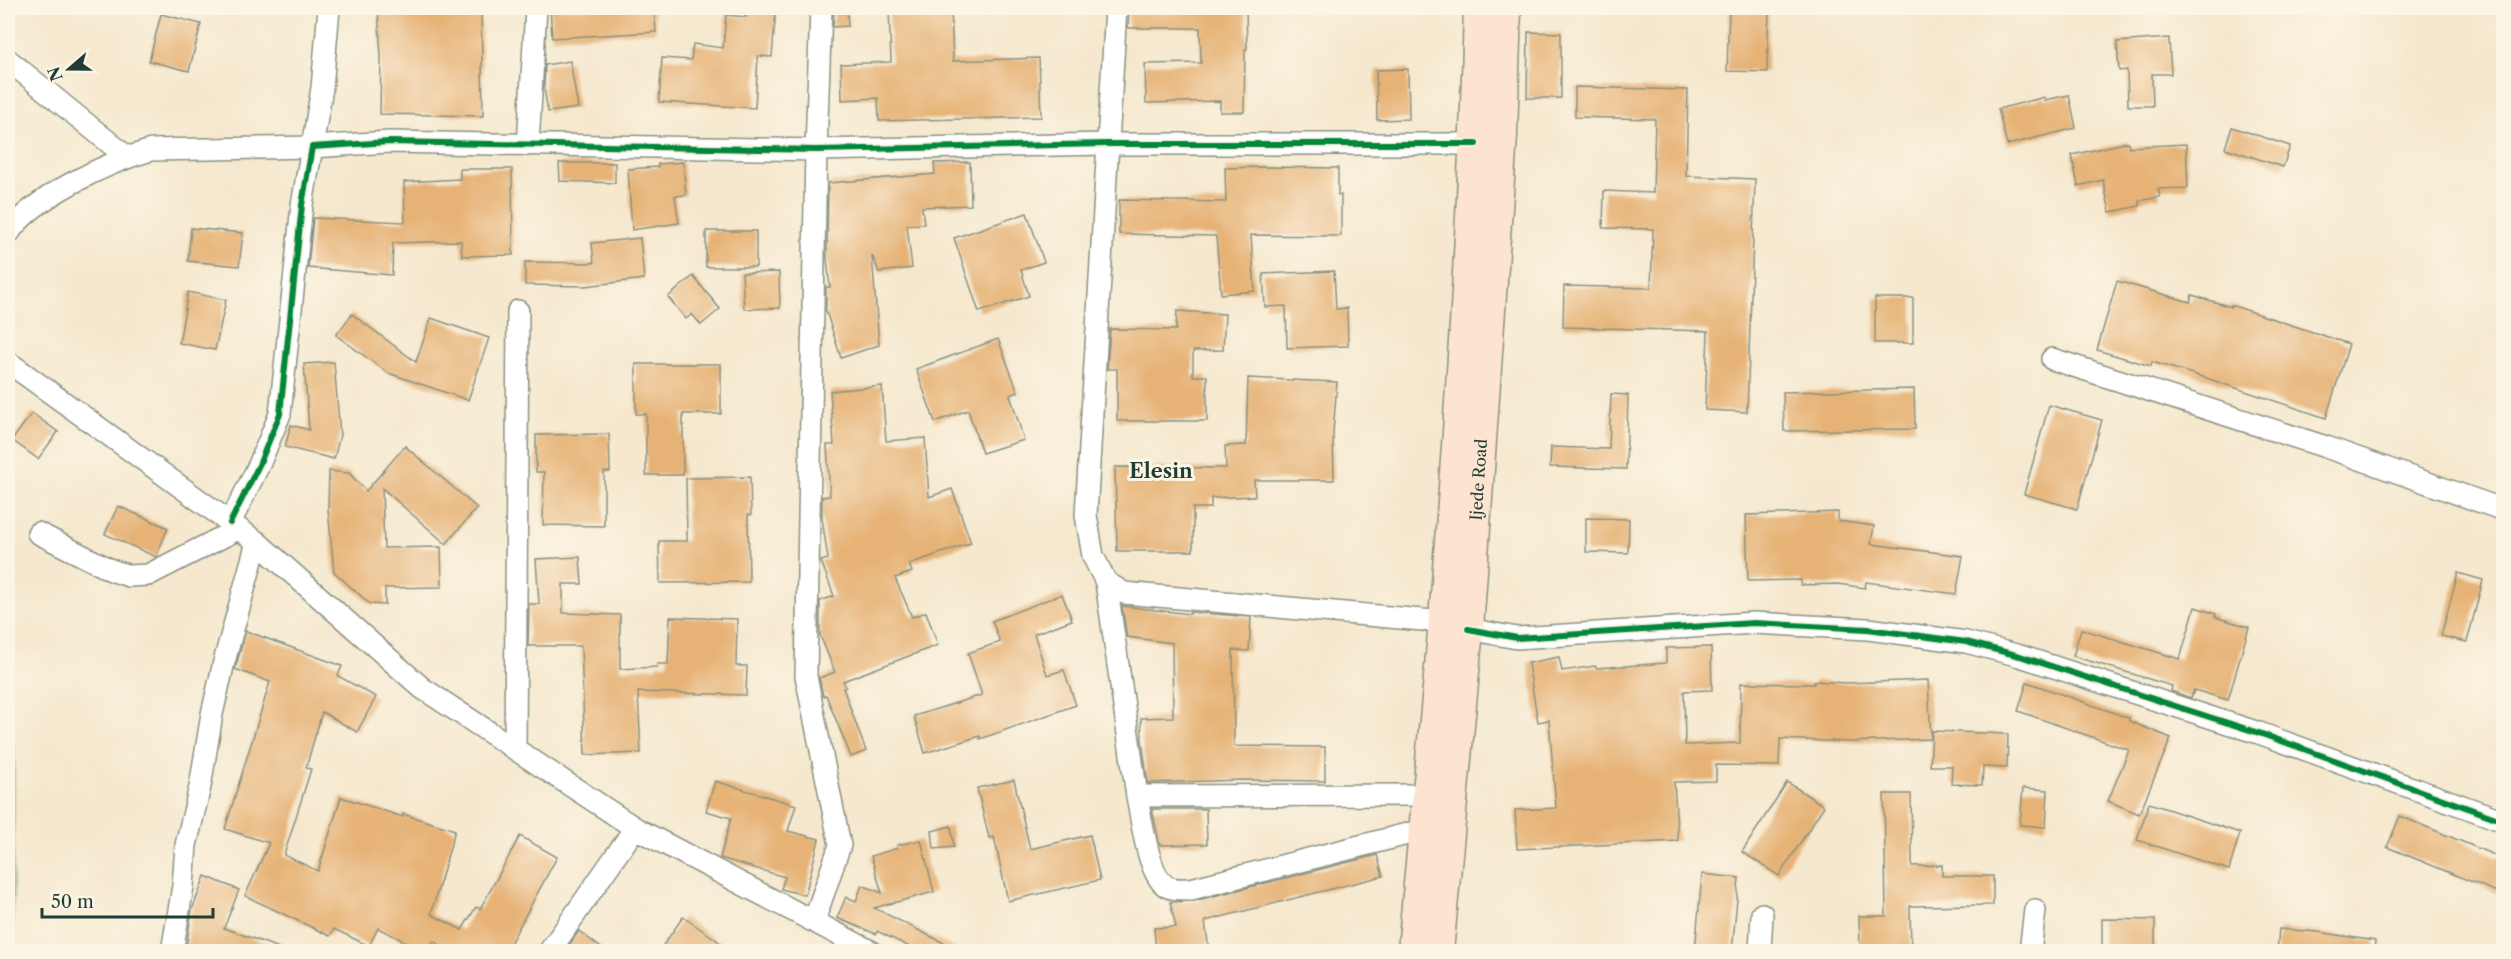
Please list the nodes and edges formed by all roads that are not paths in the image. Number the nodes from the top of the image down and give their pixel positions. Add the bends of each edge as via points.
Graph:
1 (329, 8) edge
2 (536, 8) edge
3 (821, 8) edge
4 (1116, 8) edge
5 (1479, 8) edge
6 (1506, 8) edge
7 (8, 60) edge
8 (1107, 144) junction
9 (1476, 144) junction
10 (528, 145) junction
11 (312, 147) junction
12 (816, 150) junction
13 (127, 157) junction
14 (8, 234) edge
15 (518, 311) dead end
16 (2052, 359) dead end
17 (8, 362) edge
18 (2504, 510) edge
19 (234, 526) junction
20 (38, 533) dead end
21 (257, 542) junction
22 (1106, 582) junction
23 (1456, 625) junction
24 (515, 748) junction
25 (1428, 795) junction
26 (1137, 796) junction
27 (2504, 820) edge
28 (635, 828) junction
29 (1423, 830) junction
30 (2035, 910) dead end
31 (1762, 914) dead end
32 (813, 921) junction
33 (172, 951) edge
34 (549, 951) edge
35 (872, 951) edge
36 (1413, 951) edge
37 (1438, 951) edge
38 (1760, 951) edge
39 (2030, 951) edge

1 - 11 street
2 - 10 street
3 - 12 street
4 - 8 street
5 - 9 main road, Ijede Road
6 - 23 main road, Ijede Road via 1502,136
7 - 13 street
8 - 9 street
8 - 12 street
8 - 22 street via 1086,515 1093,556
9 - 23 main road, Ijede Road
10 - 11 street via 389,142
10 - 12 street
11 - 13 street via 152,150
11 - 19 street via 302,205 280,414
12 - 32 street via 806,676 840,845
13 - 14 street via 44,199 17,220
15 - 24 street
16 - 18 street via 2326,447
17 - 19 street
19 - 20 street via 148,575 129,576
19 - 21 street
21 - 24 street via 422,688
21 - 33 street via 213,714 186,845
22 - 23 street via 1124,592
22 - 26 street
23 - 25 main road, Ijede Road
23 - 27 street via 1517,638 1754,623 1868,629 1966,642 2259,733
23 - 37 main road, Ijede Road
24 - 28 street
25 - 26 street
25 - 29 main road, Ijede Road
26 - 29 street via 1157,876 1166,886 1177,889 1191,889
28 - 32 street
28 - 34 street
29 - 36 main road, Ijede Road
30 - 39 street
31 - 38 street
32 - 35 street

